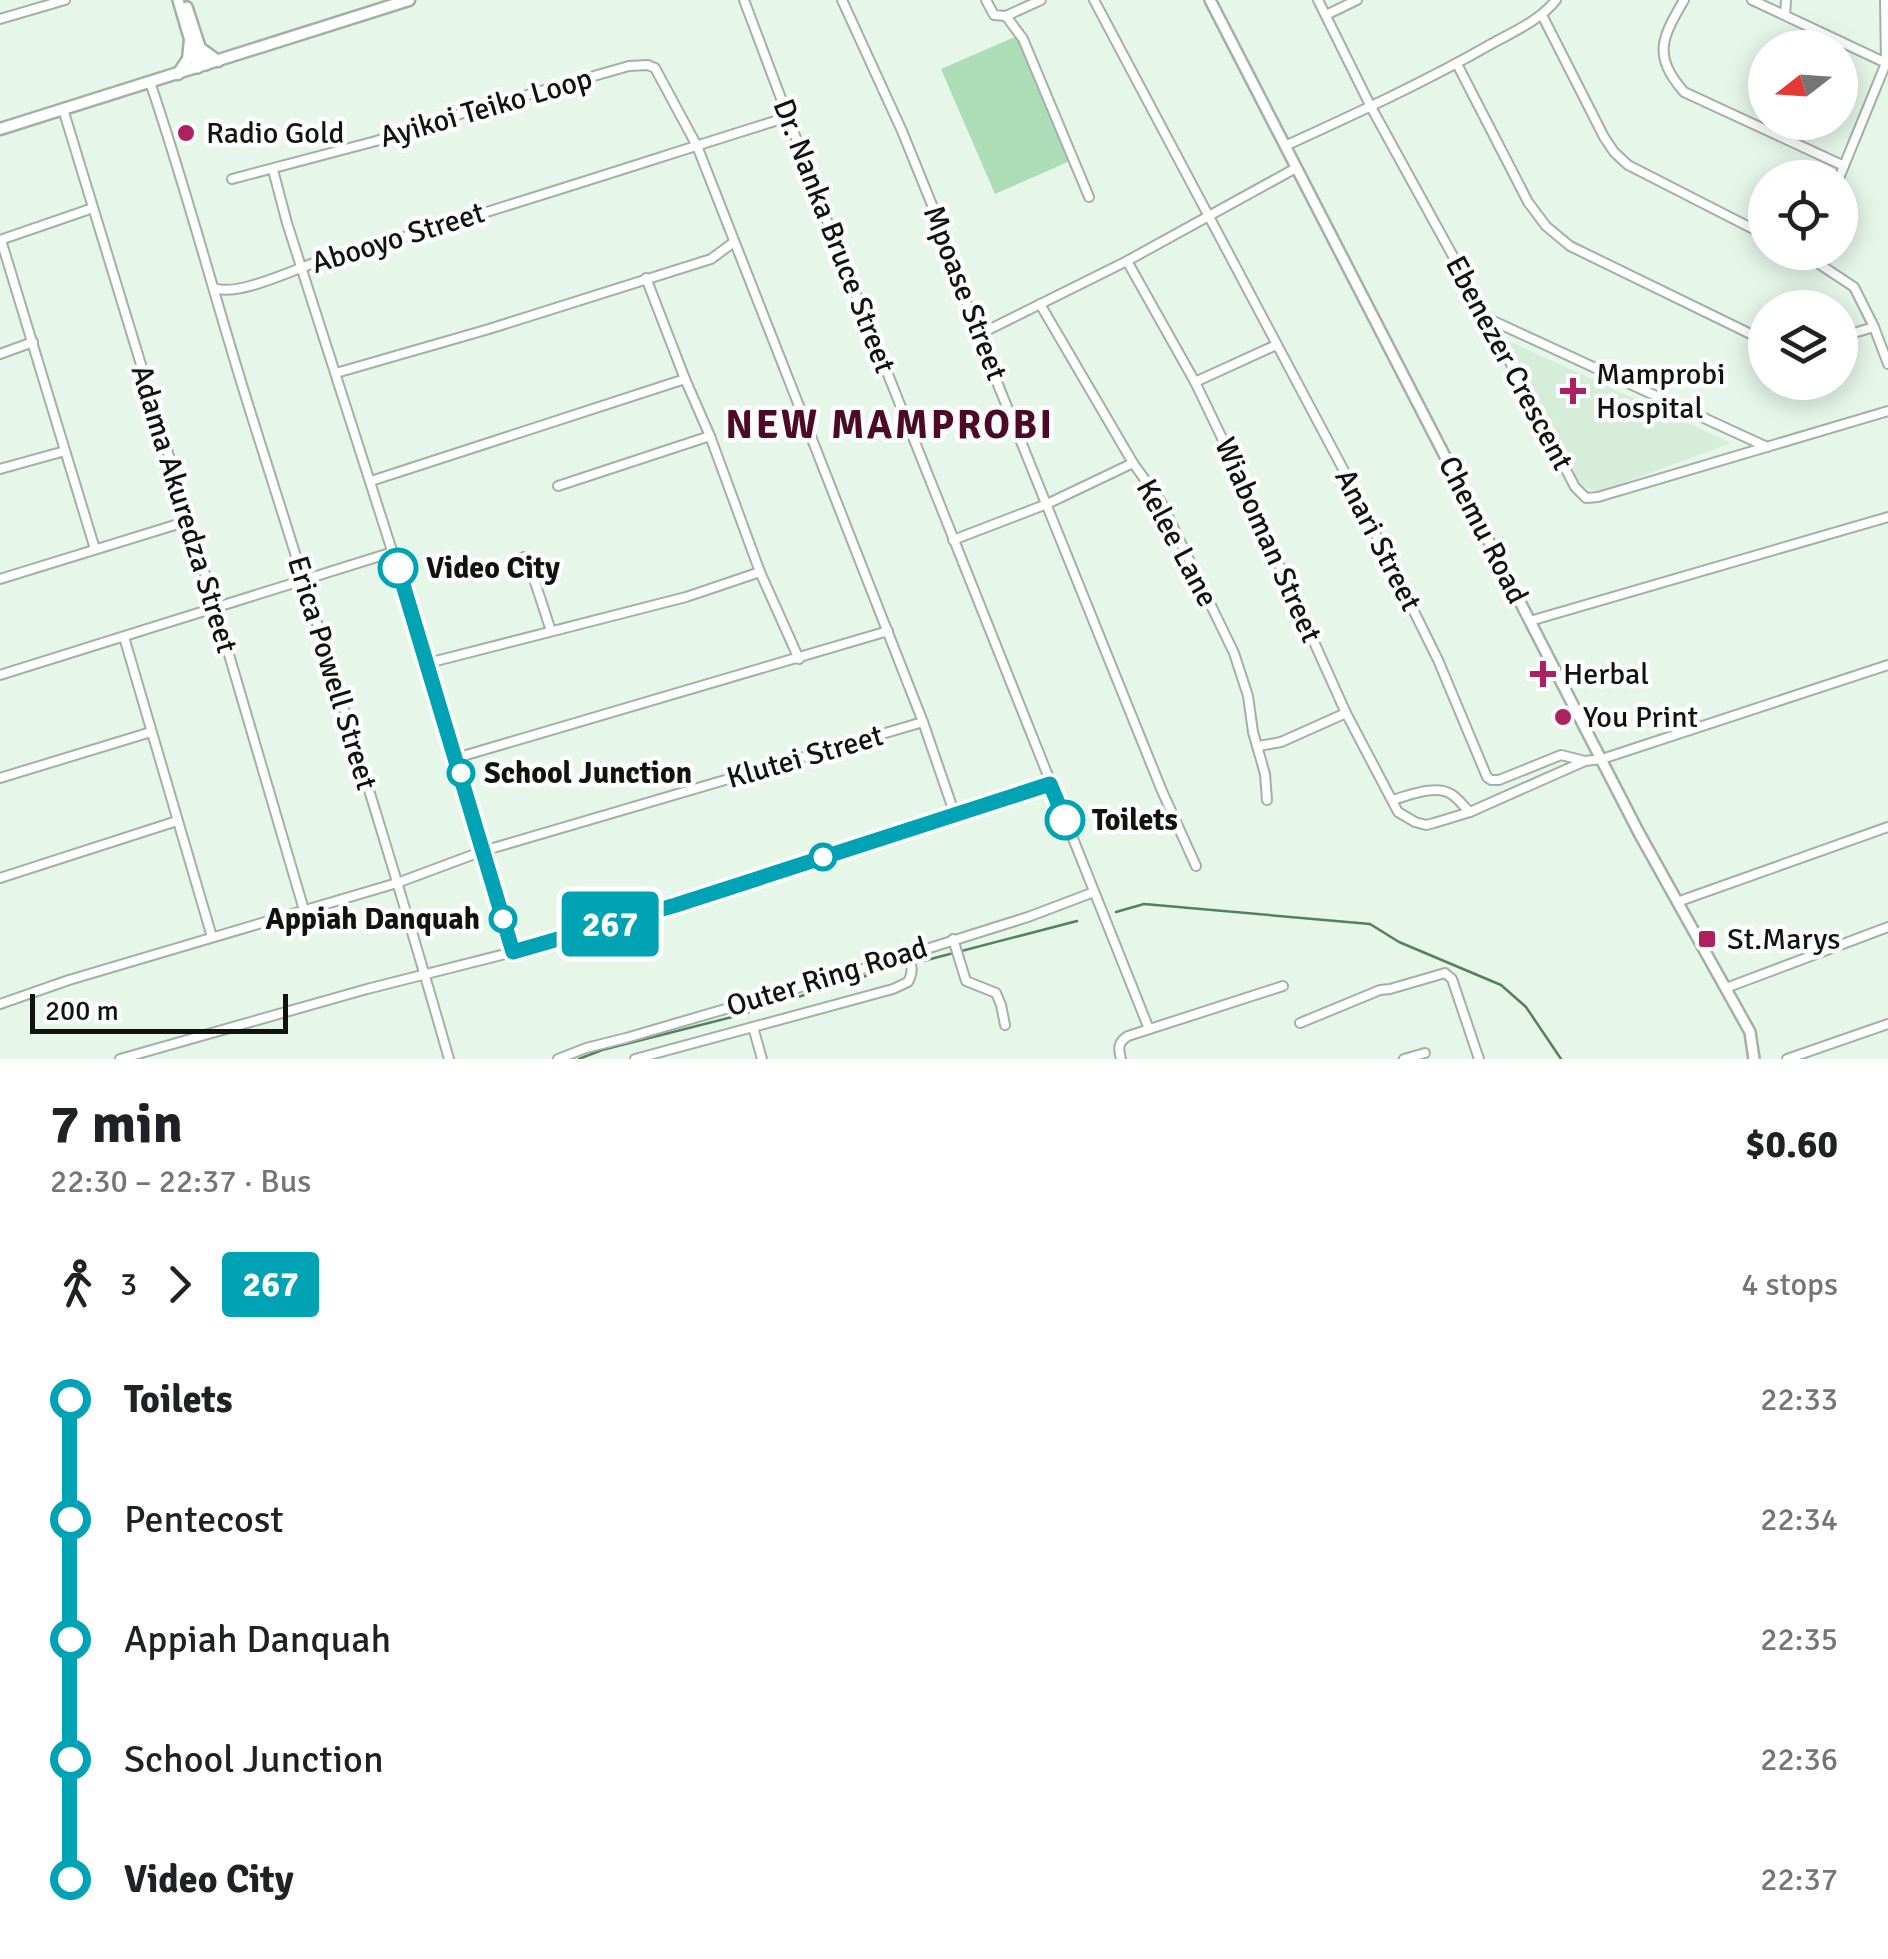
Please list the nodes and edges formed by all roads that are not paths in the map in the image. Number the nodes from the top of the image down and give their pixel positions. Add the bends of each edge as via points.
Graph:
1 (65, 0) edge
2 (181, 0) edge
3 (409, 0) edge
4 (744, 0) edge
5 (842, 0) edge
6 (986, 0) edge
7 (1041, 0) edge
8 (1094, 0) edge
9 (1210, 0) edge
10 (1318, 0) edge
11 (1357, 0) edge
12 (1556, 0) edge
13 (1684, 0) edge
14 (1752, 0) edge
15 (1786, 0) edge
16 (1885, 0) edge
17 (1326, 15) junction
18 (1542, 15) junction
19 (1006, 16) junction
20 (1786, 16) junction
21 (0, 19) edge
22 (190, 40) junction
23 (200, 48) joint
24 (1457, 64) junction
25 (1887, 64) edge
26 (207, 65) junction
27 (178, 74) junction
28 (150, 82) junction
29 (1371, 107) junction
30 (63, 109) junction
31 (788, 118) junction
32 (0, 129) edge
33 (697, 146) junction
34 (1285, 146) junction
35 (1831, 160) edge
36 (1847, 160) edge
37 (1296, 168) junction
38 (273, 170) junction
39 (232, 179) dead end
40 (1089, 196) dead end
41 (93, 208) junction
42 (1209, 215) junction
43 (1748, 225) edge
44 (1, 240) edge
45 (734, 242) junction
46 (1127, 261) junction
47 (302, 267) junction
48 (1828, 270) edge
49 (646, 278) junction
50 (214, 288) junction
51 (1040, 304) junction
52 (1486, 318) junction
53 (1874, 327) junction
54 (1858, 332) edge
55 (1748, 333) edge
56 (978, 335) junction
57 (33, 342) junction
58 (1276, 344) junction
59 (0, 354) edge
60 (1888, 364) edge
61 (336, 373) junction
62 (685, 379) junction
63 (1195, 382) junction
64 (1888, 411) edge
65 (710, 436) junction
66 (1766, 447) junction
67 (65, 451) junction
68 (1133, 463) junction
69 (0, 469) edge
70 (370, 481) junction
71 (558, 486) dead end
72 (1048, 504) junction
73 (1888, 516) edge
74 (188, 521) junction
75 (953, 540) junction
76 (96, 548) junction
77 (393, 552) junction
78 (524, 558) dead end
79 (760, 572) junction
80 (0, 579) edge
81 (303, 580) junction
82 (215, 607) junction
83 (1530, 621) junction
84 (888, 631) junction
85 (550, 632) junction
86 (124, 637) junction
87 (799, 659) junction
88 (428, 663) junction
89 (1888, 665) edge
90 (0, 675) edge
91 (1346, 713) junction
92 (923, 722) junction
93 (151, 732) junction
94 (1259, 746) junction
95 (456, 758) junction
96 (1602, 758) junction
97 (1586, 761) junction
98 (0, 778) edge
99 (1050, 784) junction
100 (1266, 800) dead end
101 (1392, 800) junction
102 (1470, 812) junction
103 (956, 814) junction
104 (177, 821) junction
105 (1888, 826) edge
106 (484, 851) junction
107 (1196, 866) dead end
108 (0, 878) edge
109 (397, 883) junction
110 (1094, 892) junction
111 (1677, 902) junction
112 (304, 910) junction
113 (1888, 927) edge
114 (212, 936) junction
115 (953, 939) junction
116 (513, 952) junction
117 (906, 954) junction
118 (425, 974) junction
119 (1283, 986) dead end
120 (1726, 988) junction
121 (0, 1004) edge
122 (1300, 1023) dead end
123 (1888, 1024) edge
124 (1004, 1025) dead end
125 (753, 1027) junction
126 (1148, 1029) junction
127 (1425, 1053) dead end
128 (120, 1059) edge
129 (449, 1059) edge
130 (558, 1059) edge
131 (636, 1059) edge
132 (762, 1059) edge
133 (1121, 1059) edge
134 (1404, 1059) edge
135 (1479, 1059) edge
136 (1754, 1059) edge
137 (1787, 1059) edge

1 - 21 street
2 - 22 street
2 - 23 street
3 - 26 main road
4 - 31 street, Dr. Nanka Bruce Street
5 - 56 street, Mpoase Street via 932,205
6 - 19 street via 994,15
7 - 19 street
8 - 42 street, Anari Street
9 - 34 street, Chemu Road
10 - 17 street, Ebenezer Crescent
11 - 17 street
12 - 18 street
13 - 35 street via 1662,49 1684,92
14 - 20 street
15 - 20 street
16 - 25 street
17 - 29 street, Ebenezer Crescent
18 - 24 street
18 - 43 street via 1614,152
19 - 40 street via 1022,38
20 - 25 street
22 - 26 street
22 - 27 main road
23 - 26 main road
24 - 29 street
24 - 55 street via 1546,226 1570,246
25 - 36 street
26 - 27 main road
27 - 28 main road
28 - 30 main road
28 - 50 street
29 - 34 street
29 - 52 street, Ebenezer Crescent
30 - 32 main road
30 - 41 street, Adama Akuredza Street
31 - 33 street, Abooyo Street
31 - 75 street, Dr. Nanka Bruce Street
33 - 38 street, Ayikoi Teiko Loop via 655,68 641,65
33 - 45 street, Ayikoi Teiko Loop
33 - 47 street, Abooyo Street
34 - 37 street, Chemu Road
37 - 42 street
37 - 83 street, Chemu Road
38 - 39 street, Ayikoi Teiko Loop
38 - 47 street
41 - 44 street
41 - 74 street, Adama Akuredza Street
42 - 46 street
42 - 58 street, Anari Street
44 - 57 street
45 - 49 street via 710,258
45 - 84 street, Ayikoi Teiko Loop
46 - 51 street
46 - 63 street, Wiaboman Street
47 - 50 street, Abooyo Street via 235,289
47 - 61 street
48 - 53 street via 1854,288
49 - 61 street
49 - 62 street
50 - 81 street, Erica Powell Street
51 - 56 street
51 - 68 street, Kelee Lane
52 - 66 street
52 - 66 street, Ebenezer Crescent via 1586,498
53 - 54 street
53 - 60 street
56 - 72 street, Mpoase Street
57 - 59 street
57 - 67 street
58 - 63 street
58 - 97 street, Anari Street via 1438,660 1487,777 1499,780 1561,755
61 - 70 street
62 - 65 street
62 - 70 street
63 - 91 street, Wiaboman Street
64 - 66 street, Ebenezer Crescent
65 - 71 street
65 - 79 street
67 - 69 street
67 - 76 street
68 - 72 street
68 - 94 street, Kelee Lane via 1160,502 1234,653
70 - 77 street
72 - 75 street
72 - 107 street, Mpoase Street
73 - 83 street
74 - 76 street
74 - 82 street, Adama Akuredza Street
75 - 99 street, Dr. Nanka Bruce Street
76 - 80 street
77 - 81 street
77 - 88 street
78 - 85 street
79 - 85 street
79 - 87 street
81 - 82 street
81 - 109 street, Erica Powell Street
82 - 86 street
82 - 112 street, Adama Akuredza Street
83 - 96 street, Chemu Road
84 - 87 street
84 - 92 street, Ayikoi Teiko Loop
85 - 88 street
86 - 90 street
86 - 93 street
87 - 95 street
88 - 95 street
89 - 96 street
91 - 94 street
91 - 101 street, Wiaboman Street
92 - 103 street, Ayikoi Teiko Loop
92 - 106 street, Klutei Street
93 - 98 street
93 - 104 street
94 - 100 street, Kelee Lane
95 - 106 street
96 - 97 street
96 - 111 street, Chemu Road
97 - 102 street
99 - 103 street
99 - 110 street, Dr. Nanka Bruce Street
101 - 102 street via 1440,791
101 - 102 street, Wiaboman Street via 1408,820 1426,825
103 - 116 street
104 - 108 street
104 - 114 street
105 - 111 street
106 - 109 street, Klutei Street
106 - 116 street
109 - 112 street, Klutei Street
109 - 118 street, Erica Powell Street
110 - 115 street, Outer Ring Road
110 - 126 street, Dr. Nanka Bruce Street
111 - 120 street, Chemu Road
112 - 114 street, Klutei Street
113 - 120 street
114 - 121 street, Klutei Street
115 - 117 street, Outer Ring Road
115 - 124 street via 966,981 996,994
116 - 118 street
117 - 125 street via 913,968 902,986
117 - 130 street, Outer Ring Road
118 - 128 street
118 - 129 street, Erica Powell Street
119 - 126 street
120 - 136 street, Chemu Road via 1750,1032
122 - 135 street via 1380,990 1445,973
123 - 137 street
125 - 131 street
125 - 132 street
126 - 133 street via 1122,1040
127 - 134 street

